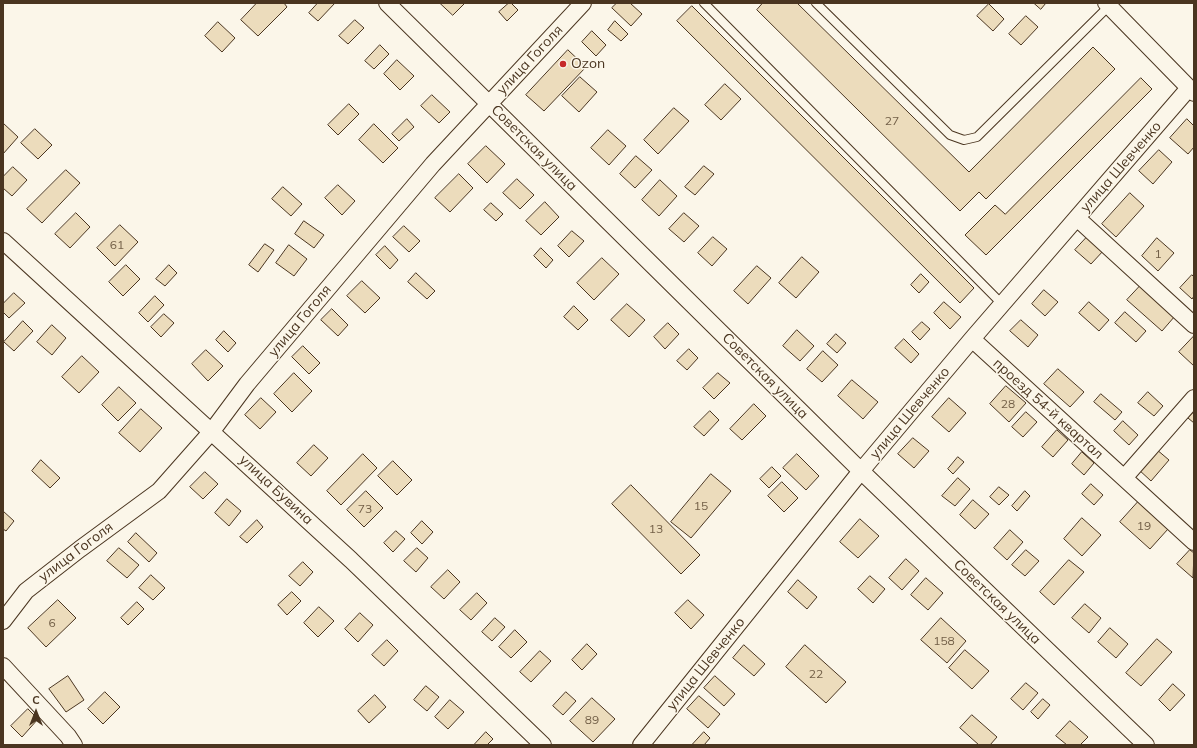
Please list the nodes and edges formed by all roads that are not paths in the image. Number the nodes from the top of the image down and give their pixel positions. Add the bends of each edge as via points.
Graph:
1 (387, 3) edge
2 (583, 3) edge
3 (704, 3) edge
4 (816, 3) edge
5 (1107, 4) edge
6 (1191, 90) edge
7 (489, 104) junction
8 (1077, 218) junction
9 (3, 241) edge
10 (1002, 304) junction
11 (1194, 325) edge
12 (972, 339) junction
13 (1194, 398) edge
14 (212, 432) junction
15 (861, 471) junction
16 (1124, 478) junction
17 (1194, 542) edge
18 (3, 621) edge
19 (3, 666) edge
20 (74, 745) edge
21 (543, 745) edge
22 (641, 745) edge
23 (1146, 745) edge

1 - 7 street, Советская улица
2 - 7 street, улица Гоголя
3 - 10 lane
4 - 5 lane via 950,135 964,140 977,137
5 - 6 street
6 - 8 street, улица Шевченко
7 - 14 street, улица Гоголя via 433,164 246,384
7 - 15 street, Советская улица
8 - 10 street, улица Шевченко
8 - 11 street
9 - 14 street, улица Бувина
10 - 12 street, улица Шевченко
12 - 15 street, улица Шевченко
12 - 16 street, проезд 54-й квартал
13 - 16 street
14 - 18 street, улица Гоголя via 159,491 26,591
14 - 21 street, улица Бувина via 351,560
15 - 22 street, улица Шевченко
15 - 23 street, Советская улица
16 - 17 street, проезд 54-й квартал
19 - 20 street

